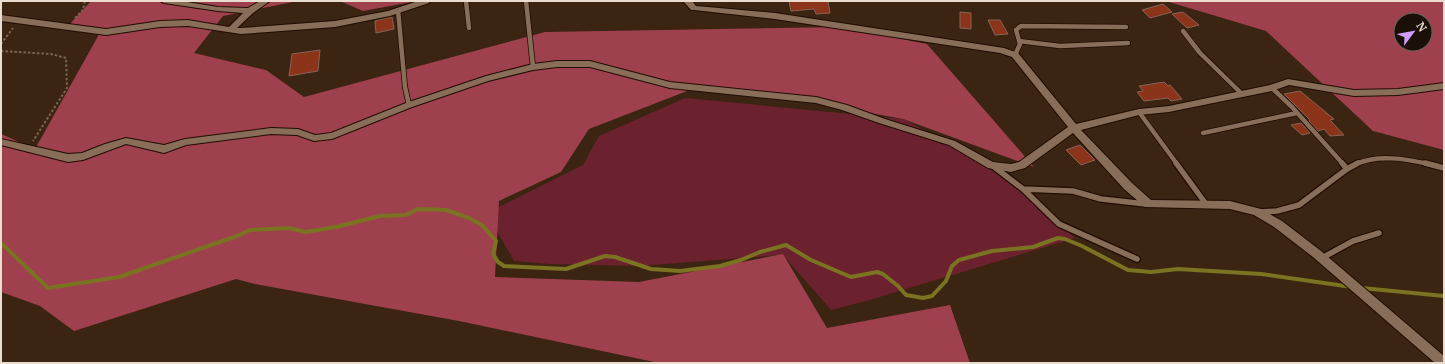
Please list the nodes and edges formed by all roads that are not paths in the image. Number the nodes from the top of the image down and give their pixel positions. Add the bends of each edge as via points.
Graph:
1 (164, 1) edge
2 (266, 1) edge
3 (426, 1) edge
4 (466, 1) edge
5 (526, 1) edge
6 (687, 1) edge
7 (398, 10) junction
8 (250, 11) junction
9 (1, 18) edge
10 (1126, 27) dead end
11 (232, 28) junction
12 (469, 28) dead end
13 (1183, 31) dead end
14 (1019, 41) junction
15 (1128, 42) dead end
16 (1015, 55) junction
17 (533, 67) junction
18 (1444, 86) edge
19 (1272, 88) junction
20 (1242, 94) junction
21 (409, 105) junction
22 (1139, 112) junction
23 (1297, 113) junction
24 (1074, 128) junction
25 (1203, 132) dead end
26 (1, 142) edge
27 (991, 165) junction
28 (1444, 168) edge
29 (1347, 169) junction
30 (1023, 189) junction
31 (1149, 204) junction
32 (1206, 204) junction
33 (1257, 212) junction
34 (1379, 233) dead end
35 (1322, 258) junction
36 (1137, 260) dead end
37 (1444, 363) edge

1 - 8 street
2 - 8 street
3 - 7 street
4 - 12 lane
5 - 17 lane
6 - 16 street via 694,8 775,16 1001,50
7 - 11 street via 335,24 240,31
7 - 21 lane
8 - 11 street
9 - 11 street via 106,32 160,24 188,23
10 - 14 lane via 1021,26 1016,30
13 - 20 lane
14 - 15 lane via 1060,46
14 - 16 lane
16 - 24 street
17 - 21 street via 486,79
17 - 27 street via 590,64 670,85 816,100 952,143
18 - 19 street via 1398,92 1354,93 1288,82
19 - 20 street
19 - 23 lane
20 - 22 street via 1169,109
21 - 26 street via 332,136 314,138 298,132 271,131 185,142 164,148 126,142 83,156 68,158
22 - 24 street
22 - 32 lane
23 - 25 lane
23 - 29 lane
24 - 27 street via 1022,165 1010,168
24 - 31 street via 1128,186
27 - 30 lane
28 - 29 lane via 1407,159 1368,159
29 - 33 lane via 1299,205 1277,211
30 - 31 lane via 1072,191 1101,199
30 - 36 lane via 1060,224
31 - 32 street
32 - 33 street via 1230,205
33 - 35 street via 1278,224
34 - 35 lane via 1353,241
35 - 37 street

